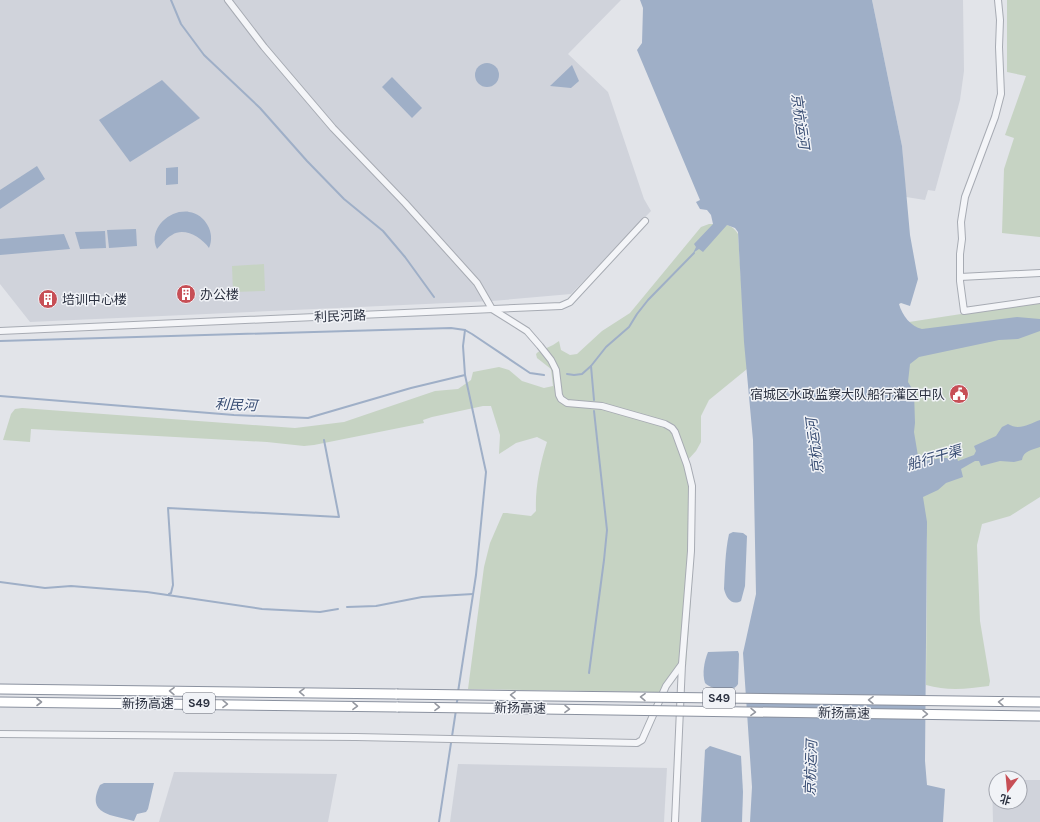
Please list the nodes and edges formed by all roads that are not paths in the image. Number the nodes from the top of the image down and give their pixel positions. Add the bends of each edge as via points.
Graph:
1 (228, 0) edge
2 (998, 0) edge
3 (645, 221) dead end
4 (1040, 273) edge
5 (960, 277) junction
6 (1040, 300) edge
7 (492, 309) junction
8 (0, 330) edge
9 (682, 664) junction
10 (0, 689) edge
11 (0, 702) edge
12 (1040, 702) edge
13 (1040, 716) edge
14 (0, 734) edge
15 (675, 822) edge

1 - 7 street via 342,139 477,283
2 - 5 street via 1001,94 965,197 960,229
3 - 7 street, 利民河路 via 570,302 561,306
4 - 5 street
5 - 6 street via 964,311
7 - 8 street, 利民河路
7 - 9 street via 527,331 556,370 559,395 567,403 602,406 672,428 688,465 692,486 691,551
9 - 14 street via 666,686 642,740 638,743 432,738
9 - 15 street
12 -> 10 highway, 新扬高速 / S49, bridge
11 -> 13 highway, 新扬高速 / S49, bridge

